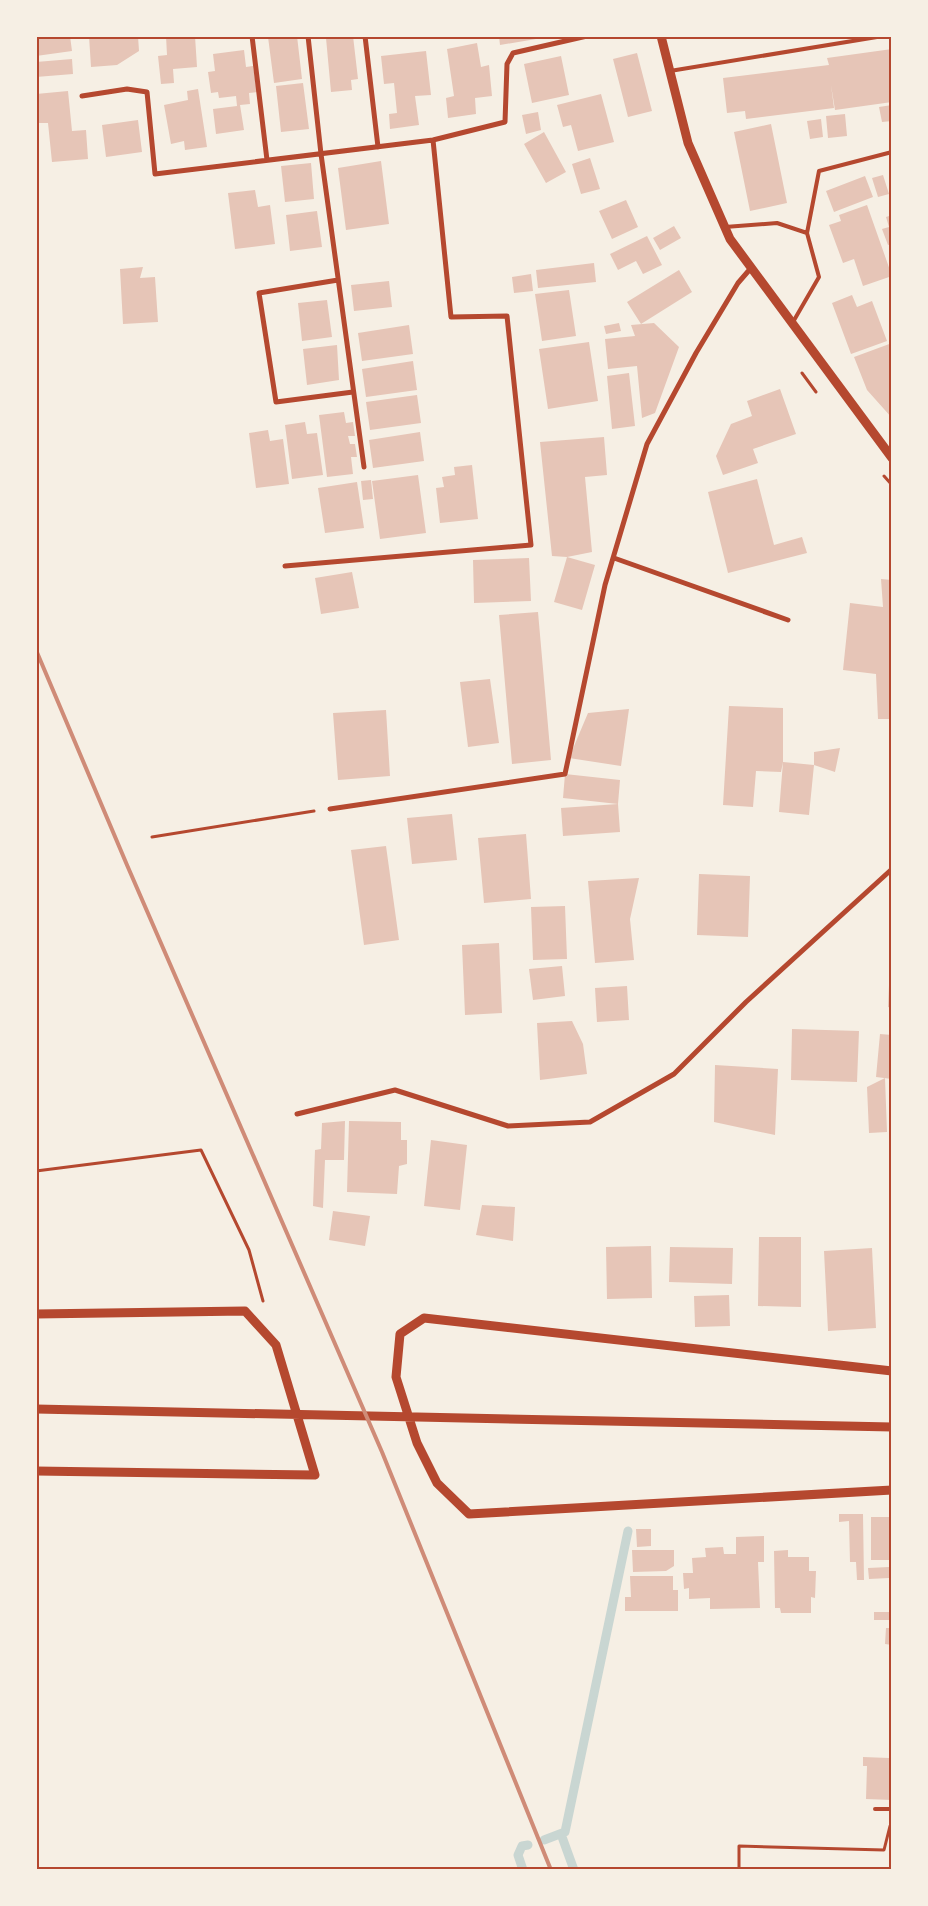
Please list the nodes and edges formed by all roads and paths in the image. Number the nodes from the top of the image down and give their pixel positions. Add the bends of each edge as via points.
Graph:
1 (252, 36) edge
2 (308, 36) edge
3 (365, 36) edge
4 (587, 36) edge
5 (661, 36) edge
6 (883, 36) edge
7 (670, 71) junction
8 (82, 96) dead end
9 (433, 140) junction
10 (378, 147) junction
11 (892, 152) edge
12 (321, 154) junction
13 (267, 160) junction
14 (725, 227) junction
15 (807, 233) junction
16 (751, 268) junction
17 (338, 280) junction
18 (792, 324) junction
19 (353, 392) junction
20 (892, 458) edge
21 (364, 467) dead end
22 (614, 558) junction
23 (285, 566) dead end
24 (788, 620) dead end
25 (330, 809) joint
26 (152, 837) dead end
27 (892, 869) edge
28 (297, 1114) dead end
29 (36, 1171) edge
30 (266, 1308) dead end
31 (36, 1314) edge
32 (892, 1371) edge
33 (36, 1409) edge
34 (892, 1426) edge
35 (36, 1472) edge
36 (892, 1490) edge
37 (875, 1809) dead end
38 (892, 1809) edge
39 (892, 1820) edge
40 (739, 1870) edge

1 - 13 street
2 - 12 street
3 - 10 street
4 - 9 street via 513,53 507,64 505,122
5 - 7 street
6 - 7 lane
7 - 14 street via 688,142
8 - 13 street via 128,89 147,92 155,174
9 - 10 street
9 - 23 street via 452,316 507,316 531,545
10 - 12 street
11 - 15 lane via 819,171
12 - 13 street
12 - 17 street
14 - 15 lane via 777,223
14 - 16 street via 730,240
15 - 18 lane via 819,277
16 - 18 street
16 - 22 street via 738,283 696,353 647,444
17 - 19 street
17 - 19 street via 259,293 276,402
18 - 20 street
19 - 21 street
22 - 24 street
22 - 25 street via 605,585 565,774
25 - 26 path
27 - 28 street via 746,1002 674,1074 590,1122 508,1126 395,1090
29 - 30 path via 201,1150 249,1250
31 - 35 street via 245,1311 276,1345 315,1475
32 - 36 street via 424,1318 400,1334 396,1377 417,1443 437,1483 469,1514
33 - 34 street
37 - 38 lane
39 - 40 path via 884,1850 739,1846

